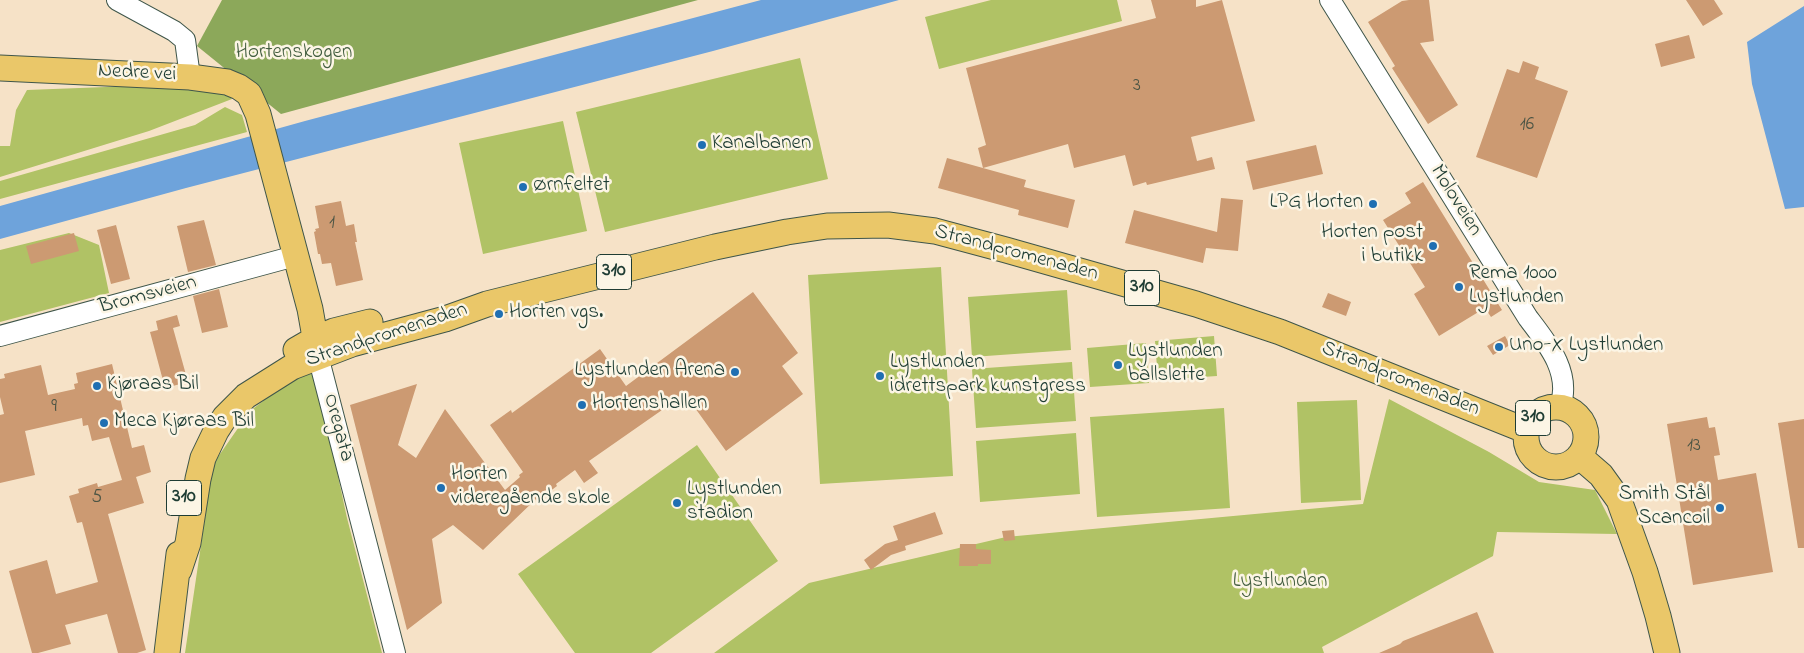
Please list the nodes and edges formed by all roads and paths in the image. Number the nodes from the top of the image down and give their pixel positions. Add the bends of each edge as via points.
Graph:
1 (117, 0) edge
2 (1330, 0) edge
3 (0, 68) edge
4 (190, 77) junction
5 (274, 174) joint
6 (295, 256) junction
7 (0, 336) edge
8 (317, 348) junction
9 (1560, 407) junction
10 (1527, 431) junction
11 (1579, 456) junction
12 (168, 653) edge
13 (394, 653) edge
14 (1667, 653) edge

1 - 4 street via 185,40
2 - 9 street, Moloveien via 1528,318 1546,341 1563,381 1564,396
3 - 4 main road, Nedre vei
4 - 5 main road, Nedre vei via 227,82 249,94 258,114
5 - 6 main road, Oregata
6 - 7 street, Bromsveien
6 - 8 main road, Oregata
8 - 10 main road, Strandpromenaden / 310 via 370,339 487,304 801,229 852,224 911,228 1006,250 1239,318
8 - 12 main road, Strandpromenaden / 310 via 254,389 225,416 211,440 198,479 188,543 179,570
8 - 13 street, Oregata
9 - 10 main road, 310 via 1535,416
9 - 11 main road, 310 via 1582,422 1586,439
10 - 11 main road, 310 via 1529,450 1543,464 1562,466
11 - 14 main road via 1601,474 1620,500 1643,566

